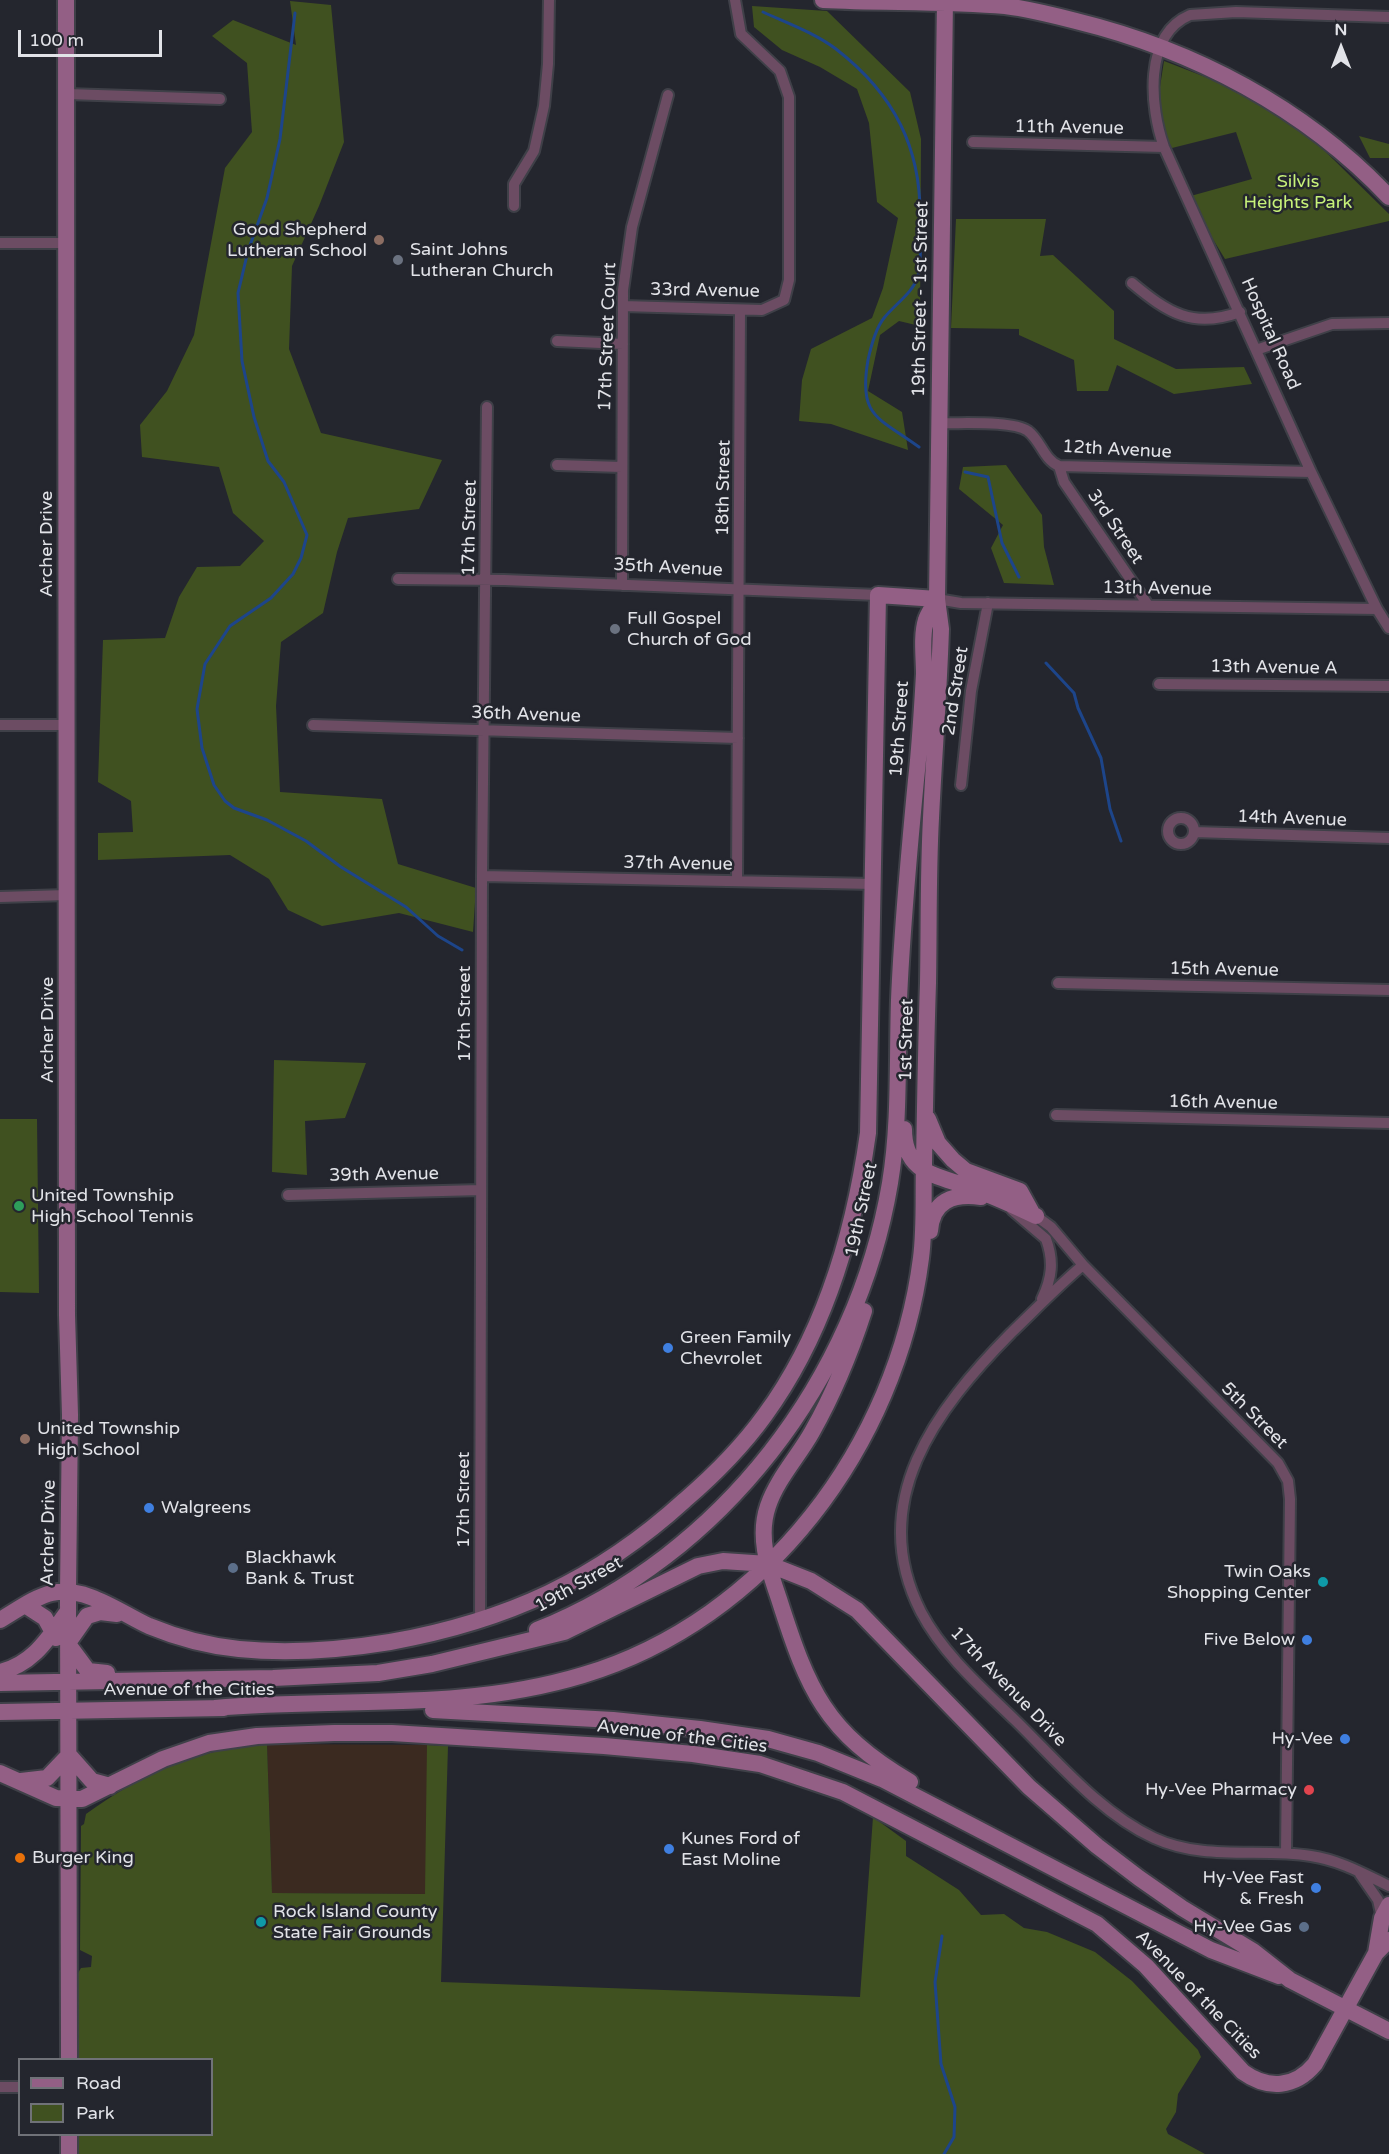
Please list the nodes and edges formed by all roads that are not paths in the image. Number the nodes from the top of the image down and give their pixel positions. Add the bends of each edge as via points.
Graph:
1 (66, 0) edge
2 (549, 0) edge
3 (735, 0) edge
4 (823, 0) edge
5 (1236, 0) edge
6 (945, 2) edge
7 (1236, 12) junction
8 (1389, 17) edge
9 (1162, 47) junction
10 (68, 94) junction
11 (668, 95) dead end
12 (220, 99) dead end
13 (973, 142) dead end
14 (1164, 147) junction
15 (1387, 191) edge
16 (514, 206) dead end
17 (0, 243) edge
18 (67, 243) junction
19 (1132, 284) dead end
20 (623, 306) junction
21 (740, 310) junction
22 (1240, 312) junction
23 (1389, 323) edge
24 (557, 341) dead end
25 (623, 344) junction
26 (1256, 350) junction
27 (487, 407) dead end
28 (939, 423) junction
29 (557, 465) dead end
30 (1059, 466) junction
31 (622, 467) junction
32 (1311, 472) junction
33 (398, 579) dead end
34 (486, 581) junction
35 (622, 585) junction
36 (739, 591) junction
37 (878, 595) junction
38 (937, 599) junction
39 (988, 603) junction
40 (1148, 605) junction
41 (1377, 609) junction
42 (1389, 628) edge
43 (1159, 684) dead end
44 (1389, 686) edge
45 (66, 724) junction
46 (313, 724) dead end
47 (0, 725) edge
48 (483, 729) junction
49 (738, 738) junction
50 (961, 784) dead end
51 (1194, 832) dead end
52 (1389, 838) edge
53 (482, 876) junction
54 (737, 881) junction
55 (874, 884) junction
56 (67, 895) junction
57 (0, 897) edge
58 (900, 972) junction
59 (1058, 983) dead end
60 (1389, 990) edge
61 (926, 1109) junction
62 (1056, 1115) dead end
63 (1389, 1123) edge
64 (924, 1170) junction
65 (481, 1190) junction
66 (288, 1195) dead end
67 (887, 1199) junction
68 (1001, 1200) junction
69 (1034, 1213) junction
70 (879, 1233) junction
71 (1083, 1265) junction
72 (1039, 1305) junction
73 (872, 1422) junction
74 (768, 1564) junction
75 (68, 1592) junction
76 (25, 1605) junction
77 (68, 1611) junction
78 (132, 1617) junction
79 (0, 1620) edge
80 (480, 1621) junction
81 (52, 1633) junction
82 (68, 1650) junction
83 (483, 1651) junction
84 (0, 1672) edge
85 (308, 1677) junction
86 (68, 1682) junction
87 (0, 1683) edge
88 (215, 1708) junction
89 (69, 1710) junction
90 (0, 1712) edge
91 (69, 1755) junction
92 (0, 1773) edge
93 (18, 1781) junction
94 (110, 1786) junction
95 (69, 1800) junction
96 (1025, 1853) junction
97 (1286, 1853) junction
98 (1358, 1871) junction
99 (1389, 1886) edge
100 (1385, 1911) edge
101 (1389, 1940) edge
102 (1376, 1953) junction
103 (1290, 1980) junction
104 (1345, 2009) junction
105 (1389, 2031) edge
106 (69, 2058) edge
107 (0, 2087) edge
108 (18, 2087) edge
109 (69, 2136) edge
110 (69, 2154) edge

1 - 10 main road, Archer Drive
2 - 16 street via 544,106 534,150 514,184
3 - 21 street, 33rd Avenue via 741,34 780,71 789,97 789,280 784,300 770,308
4 - 6 main road
5 - 7 street
6 - 9 main road via 1007,6 1052,15
6 - 28 main road, 19th Street - 1st Street
7 - 8 street
7 - 9 street via 1198,13 1184,18
9 - 14 street, Hospital Road via 1154,77 1153,109
9 - 15 main road via 1223,74 1278,105
10 - 12 street
10 - 18 main road, Archer Drive
11 - 20 street, 17th Street Court via 630,236
13 - 14 street, 11th Avenue
14 - 22 street, Hospital Road
17 - 18 street
18 - 45 main road, Archer Drive
19 - 22 street via 1165,309 1188,318 1211,321
20 - 21 street, 33rd Avenue
20 - 25 street, 17th Street Court
21 - 36 street, 18th Street
22 - 26 street, Hospital Road
23 - 26 street via 1332,324
24 - 25 street
25 - 31 street, 17th Street Court
26 - 32 street, Hospital Road
27 - 34 street, 17th Street
28 - 30 street, 12th Avenue via 1027,430
28 - 38 main road, 19th Street - 1st Street
29 - 31 street
30 - 32 street, 12th Avenue
30 - 40 street, 3rd Street via 1064,482
31 - 35 street, 17th Street Court
32 - 41 street, Hospital Road
33 - 34 street, 35th Avenue
34 - 35 street, 35th Avenue
34 - 48 street, 17th Street
35 - 36 street, 35th Avenue
36 - 37 street, 35th Avenue
36 - 49 street, 18th Street
37 - 38 main road, 35th Avenue
37 - 55 main road, 19th Street
38 - 39 street, 13th Avenue
38 - 58 main road, 19th Street via 926,620 921,733
38 - 61 main road, 1st Street via 941,629 931,822
39 - 40 street, 13th Avenue
39 - 50 street, 2nd Street via 971,691
40 - 41 street, 13th Avenue
41 - 42 street, Hospital Road
43 - 44 street, 13th Avenue A
45 - 47 street
45 - 56 main road, Archer Drive
46 - 48 street, 36th Avenue
48 - 49 street, 36th Avenue
48 - 53 street, 17th Street
49 - 54 street, 18th Street
51 - 52 street, 14th Avenue
53 - 54 street, 37th Avenue
53 - 65 street, 17th Street
54 - 55 street, 37th Avenue
55 - 80 main road, 19th Street via 868,1133 859,1194 834,1282 798,1362 765,1415 716,1473 650,1532 578,1580
56 - 57 street
56 - 75 main road, Archer Drive
58 - 64 main road via 906,1061 904,1143 910,1158
58 - 67 main road, 19th Street via 896,1130
59 - 60 street, 15th Avenue
61 - 64 main road, 1st Street
61 - 69 main road via 938,1143 953,1160 966,1170 1020,1191
62 - 63 street, 16th Avenue
64 - 67 main road via 902,1177
64 - 68 main road
64 - 69 main road via 938,1169 1003,1190
64 - 73 main road, 1st Street via 922,1255 914,1301 893,1375
65 - 66 street, 39th Avenue
65 - 80 street, 17th Street
67 - 70 main road, 19th Street
68 - 69 main road
68 - 72 street via 1049,1246 1051,1272
68 - 73 main road via 968,1195 951,1197 935,1210 922,1298 909,1346 888,1401
69 - 71 street
70 - 74 main road, Avenue of the Cities via 865,1307 844,1369 768,1506 763,1527
70 - 83 main road, 19th Street via 858,1300 818,1383 768,1455 732,1496 668,1554 611,1594 548,1626
71 - 72 street, 17th Avenue Drive
71 - 97 street, 5th Street via 1278,1463 1288,1481
72 - 97 street, 17th Avenue Drive via 960,1388 939,1416 914,1463 904,1497 901,1533 907,1572 921,1611 940,1642 996,1702 1075,1779 1141,1831 1200,1851
73 - 74 main road, 1st Street via 847,1468 817,1510
74 - 83 main road, Avenue of the Cities via 723,1561 698,1566 564,1632
74 - 88 main road via 716,1608 640,1654 540,1687 436,1701
74 - 96 main road, Avenue of the Cities via 800,1663 819,1701 843,1732 889,1770
74 - 103 main road, Avenue of the Cities via 811,1581 857,1610 992,1751 1057,1812 1158,1892 1253,1951
75 - 76 main road via 50,1594
75 - 77 main road, Archer Drive
75 - 78 main road via 87,1595
76 - 79 main road
76 - 81 main road via 45,1618
77 - 81 main road
77 - 82 main road, Archer Drive
78 - 80 main road via 193,1641 272,1652 375,1644
78 - 82 main road via 106,1612 87,1616
81 - 82 main road
81 - 84 main road via 28,1660
82 - 85 main road via 85,1668 100,1673 221,1672
82 - 86 main road, Archer Drive
83 - 85 main road, Avenue of the Cities via 378,1673
85 - 86 main road, Avenue of the Cities
86 - 87 main road, Avenue of the Cities
86 - 89 main road, Archer Drive
88 - 89 main road, Avenue of the Cities
88 - 96 main road, Avenue of the Cities via 440,1710 613,1720 736,1733 800,1747 855,1767
89 - 90 main road, Avenue of the Cities
89 - 91 main road, Archer Drive
91 - 93 main road via 47,1778
91 - 94 main road via 92,1781
91 - 95 main road, Archer Drive
92 - 93 main road
93 - 95 main road via 43,1794
94 - 95 main road, Avenue of the Cities via 82,1799
94 - 104 main road, Avenue of the Cities via 195,1747 226,1739 279,1734 368,1732 441,1736 613,1747 760,1764 843,1792 1097,1924 1146,1966 1254,2080 1283,2085 1301,2077 1315,2064
95 - 106 main road, Archer Drive
96 - 103 main road, Avenue of the Cities via 1211,1950
97 - 98 street, 17th Avenue Drive via 1324,1858
98 - 99 street, 17th Avenue Drive
98 - 100 street
100 - 102 main road
101 - 102 main road
102 - 104 main road
103 - 104 main road, Avenue of the Cities
104 - 105 main road, Avenue of the Cities
107 - 108 street
109 - 110 main road

